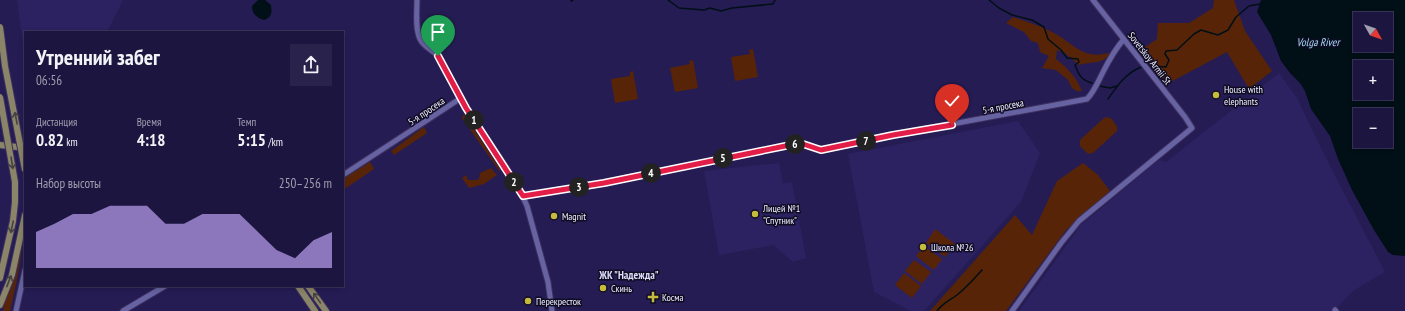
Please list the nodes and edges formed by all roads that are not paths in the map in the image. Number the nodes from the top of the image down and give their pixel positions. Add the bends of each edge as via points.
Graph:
1 (417, 0) edge
2 (1093, 0) edge
3 (0, 27) edge
4 (1124, 39) junction
5 (0, 97) edge
6 (461, 98) junction
7 (0, 146) edge
8 (24, 148) edge
9 (24, 165) edge
10 (344, 174) edge
11 (523, 196) junction
12 (24, 220) edge
13 (24, 275) edge
14 (0, 278) edge
15 (163, 287) edge
16 (299, 287) edge
17 (309, 287) edge
18 (0, 305) edge
19 (16, 311) edge
20 (123, 311) edge
21 (315, 311) edge
22 (326, 311) edge
23 (552, 311) edge
24 (1012, 311) edge

1 - 6 street via 420,40 438,56
2 - 4 street, Sovetskoy Armii St
9 -> 3 main road, bridge
4 - 11 street, 5-я просека via 1087,99 821,150 800,143 604,183
4 - 24 street, Sovetskoy Armii St via 1192,128 1080,221
5 -> 14 main road, bridge via 15,182 14,211
6 - 10 street, 5-я просека
6 - 11 street
7 - 8 main road
11 - 23 street via 548,282
18 -> 12 main road via 12,275
13 - 19 street
15 - 20 street
16 - 21 main road
22 -> 17 main road

